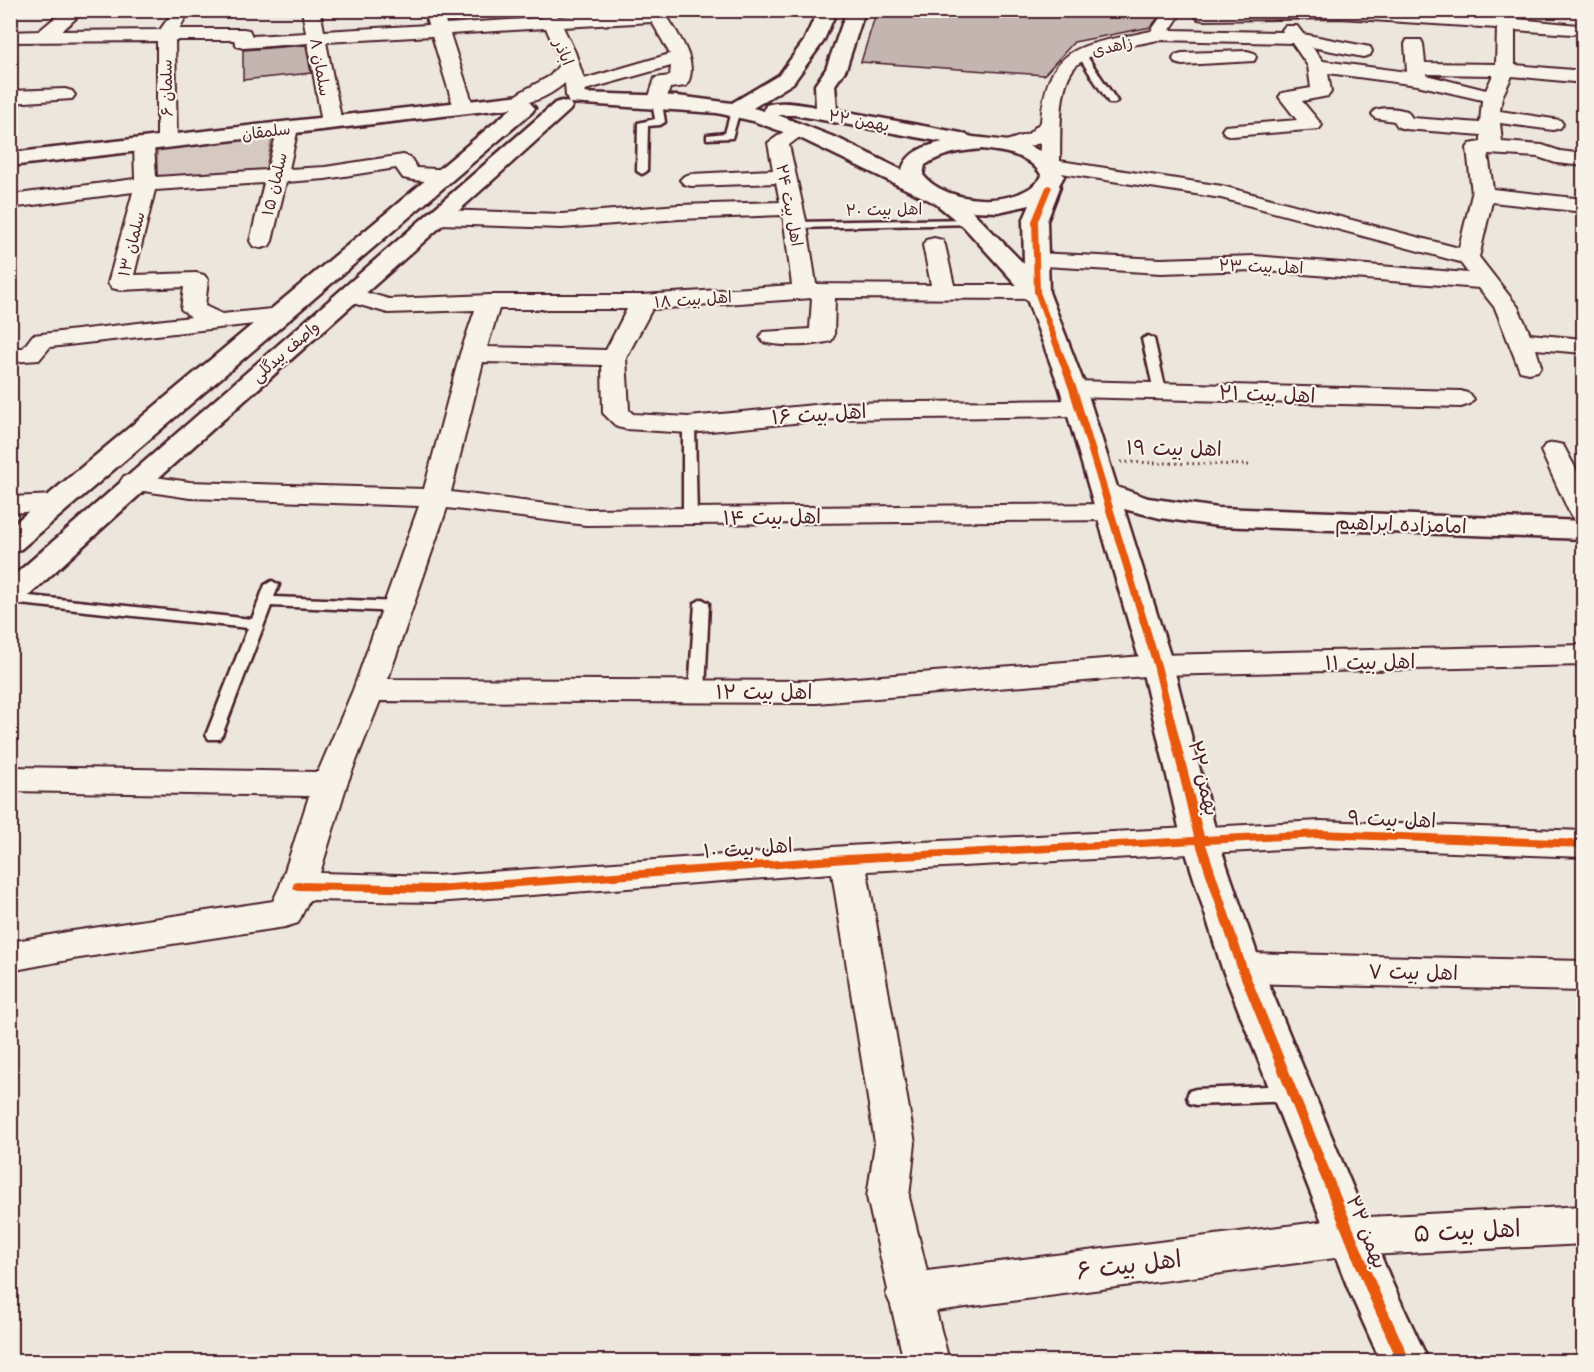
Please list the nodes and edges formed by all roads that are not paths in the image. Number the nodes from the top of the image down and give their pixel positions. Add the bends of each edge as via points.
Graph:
1 (76, 10) edge
2 (311, 10) edge
3 (432, 10) edge
4 (828, 10) edge
5 (856, 10) edge
6 (182, 12) dead end
7 (655, 13) edge
8 (1170, 13) edge
9 (1277, 13) edge
10 (548, 16) edge
11 (1507, 16) edge
12 (143, 17) dead end
13 (1572, 29) dead end
14 (439, 30) junction
15 (166, 34) junction
16 (118, 35) junction
17 (1158, 35) junction
18 (10, 37) edge
19 (43, 37) junction
20 (1233, 37) junction
21 (316, 38) junction
22 (1297, 38) junction
23 (1414, 44) dead end
24 (1363, 51) dead end
25 (1081, 54) junction
26 (681, 57) junction
27 (1182, 59) dead end
28 (570, 64) junction
29 (1317, 66) junction
30 (1506, 70) junction
31 (1417, 73) junction
32 (1584, 77) edge
33 (786, 79) junction
34 (825, 85) junction
35 (65, 96) dead end
36 (10, 97) edge
37 (573, 97) junction
38 (1112, 101) dead end
39 (524, 102) junction
40 (657, 103) junction
41 (464, 108) junction
42 (735, 110) junction
43 (1382, 114) dead end
44 (828, 115) junction
45 (332, 123) junction
46 (1052, 123) junction
47 (1491, 123) junction
48 (1553, 124) dead end
49 (288, 128) junction
50 (799, 130) junction
51 (1232, 130) dead end
52 (498, 131) junction
53 (710, 137) dead end
54 (167, 142) junction
55 (981, 143) junction
56 (144, 145) junction
57 (1010, 146) junction
58 (10, 160) edge
59 (1584, 160) edge
60 (642, 171) dead end
61 (447, 174) junction
62 (785, 176) junction
63 (1049, 176) junction
64 (275, 178) junction
65 (691, 180) dead end
66 (146, 184) junction
67 (921, 188) junction
68 (1483, 194) junction
69 (943, 199) junction
70 (10, 202) edge
71 (1584, 206) edge
72 (794, 216) junction
73 (440, 217) junction
74 (972, 222) junction
75 (261, 241) dead end
76 (934, 245) dead end
77 (1468, 257) junction
78 (1037, 276) junction
79 (1485, 281) junction
80 (814, 291) junction
81 (944, 292) junction
82 (350, 295) junction
83 (490, 302) junction
84 (643, 303) junction
85 (281, 315) junction
86 (218, 321) junction
87 (772, 337) dead end
88 (1148, 339) dead end
89 (1521, 340) junction
90 (1584, 346) edge
91 (472, 354) junction
92 (10, 355) edge
93 (614, 358) junction
94 (1529, 366) dead end
95 (1160, 391) junction
96 (1076, 398) junction
97 (1461, 399) dead end
98 (175, 404) junction
99 (216, 411) junction
100 (689, 425) junction
101 (1554, 451) dead end
102 (134, 482) junction
103 (436, 498) junction
104 (1107, 502) junction
105 (57, 503) junction
106 (10, 505) edge
107 (1584, 514) edge
108 (1218, 517) junction
109 (690, 518) junction
110 (1584, 530) edge
111 (10, 543) edge
112 (272, 585) dead end
113 (10, 597) edge
114 (265, 602) junction
115 (702, 603) dead end
116 (399, 606) junction
117 (257, 624) junction
118 (1584, 655) edge
119 (1157, 665) junction
120 (369, 690) junction
121 (697, 692) junction
122 (214, 735) dead end
123 (10, 779) edge
124 (330, 784) junction
125 (1200, 840) junction
126 (1584, 844) edge
127 (847, 859) junction
128 (298, 886) junction
129 (10, 957) edge
130 (1242, 968) junction
131 (1584, 976) edge
132 (1292, 1093) junction
133 (1196, 1097) dead end
134 (1584, 1225) edge
135 (1350, 1236) junction
136 (908, 1294) junction
137 (925, 1358) dead end
138 (1405, 1362) edge

1 - 19 street
2 - 21 street, سلمان ۸
3 - 14 street
4 - 33 street via 813,42
5 - 34 street via 836,69
6 - 15 street
7 - 10 street
7 - 26 street
8 - 9 street
8 - 17 street, زاهدی
9 - 11 street
9 - 22 street
10 - 14 street
10 - 28 street, اباذر
11 - 13 street
11 - 30 street
12 - 16 street
14 - 21 street
14 - 41 street
15 - 16 street
15 - 21 street via 243,34 243,42
15 - 54 street, سلمان ۶
16 - 19 street
17 - 20 street
17 - 25 street, زاهدی
18 - 19 street
20 - 22 street
20 - 27 street via 1251,62
21 - 45 street, سلمان ۸
22 - 24 street
22 - 29 street
23 - 31 street
25 - 38 lane
25 - 46 street, زاهدی via 1067,63 1058,78 1052,98
26 - 37 street
26 - 40 street via 679,82 662,82
28 - 37 street, اباذر
28 - 39 street via 557,81
29 - 31 street
29 - 51 street via 1321,92 1289,97 1312,125
30 - 31 street
30 - 32 street
30 - 47 street
31 - 47 street
33 - 34 street via 787,85 798,89
33 - 42 street
34 - 44 street
35 - 36 street
37 - 39 street, ۲۲ بهمن
37 - 40 street, ۲۲ بهمن
37 - 73 street, واصف بیدگلی
39 - 41 street, سلمقان
39 - 52 street, واصف بیدگلی
40 - 42 street, ۲۲ بهمن
40 - 60 lane via 660,122 643,123
41 - 45 street, سلمقان
41 - 52 street via 490,117
42 - 44 street, ۲۲ بهمن via 795,109
42 - 50 street, ۲۲ بهمن
42 - 53 lane via 729,136
43 - 47 street via 1400,115 1405,123
44 - 55 street, ۲۲ بهمن
45 - 49 street, سلمقان
46 - 57 street via 1035,138
46 - 63 street, زاهدی
47 - 48 street
47 - 59 street via 1556,157
47 - 68 street via 1477,148
49 - 54 street, سلمقان
49 - 64 street, سلمان ۱۵
50 - 62 street, اهل بیت ۲۴ via 778,142
50 - 67 street, ۲۲ بهمن
52 - 61 street, واصف بیدگلی
54 - 56 street, سلمقان
55 - 57 street
55 - 67 street via 954,145 930,152 915,162 912,175
56 - 58 street, سلمقان
56 - 66 street, سلمان ۱۳
57 - 63 street via 1034,154
61 - 64 street via 410,174 403,161
61 - 85 street, واصف بیدگلی
62 - 65 street
62 - 72 street, اهل بیت ۲۴
63 - 69 street via 1033,198 1005,205 973,205
63 - 77 street via 1222,192
63 - 78 street, ۲۲ بهمن via 1035,221
64 - 66 street
64 - 75 street, سلمان ۱۵
66 - 70 street
66 - 86 street, سلمان ۱۳ via 120,284 196,280 193,309
67 - 69 street, ۲۲ بهمن
68 - 71 street
68 - 77 street
69 - 74 street, ۲۲ بهمن
72 - 73 street via 679,212 562,221
72 - 74 lane, اهل بیت ۲۰
72 - 80 street, اهل بیت ۲۴
73 - 82 street, واصف بیدگلی
74 - 78 street, ۲۲ بهمن
76 - 81 street
77 - 79 street
78 - 79 street, اهل بیت ۲۳ via 1255,263
78 - 81 street, اهل بیت ۱۸
78 - 96 street, ۲۲ بهمن
79 - 89 street via 1506,307
80 - 81 street, اهل بیت ۱۸
80 - 84 street, اهل بیت ۱۸
80 - 87 street, اهل بیت ۲۴ via 822,336
82 - 83 street, اهل بیت ۱۸ via 388,306
82 - 99 street, واصف بیدگلی
83 - 84 street, اهل بیت ۱۸
83 - 91 street
84 - 93 street
85 - 86 street
85 - 98 street, واصف بیدگلی
86 - 92 street via 42,340 30,355
88 - 95 lane
89 - 90 street
89 - 94 street
91 - 93 street
91 - 103 street
93 - 100 street, اهل بیت ۱۶ via 616,413 626,421
95 - 96 street, اهل بیت ۲۱
95 - 97 street, اهل بیت ۲۱
96 - 100 street, اهل بیت ۱۶ via 835,411
96 - 104 street, ۲۲ بهمن
98 - 99 street
98 - 105 street, واصف بیدگلی
99 - 102 street, واصف بیدگلی
100 - 109 lane
101 - 107 street
102 - 103 street, اهل بیت ۱۴ via 190,490
102 - 113 street, واصف بیدگلی
103 - 109 street, اهل بیت ۱۴ via 586,517
103 - 116 street
104 - 108 street, امامزاده ابراهیم
104 - 108 street, امامزاده ابراهیم via 1175,522
104 - 109 street, اهل بیت ۱۴
104 - 119 street, ۲۲ بهمن
105 - 106 street
105 - 111 street, واصف بیدگلی
108 - 110 street, امامزاده ابراهیم
112 - 114 lane
113 - 117 lane
114 - 116 lane
114 - 117 lane
115 - 121 lane
116 - 120 street
117 - 122 lane
118 - 119 street, اهل بیت ۱۱
119 - 121 street, اهل بیت ۱۲ via 816,692
119 - 125 street, ۲۲ بهمن
120 - 121 street, اهل بیت ۱۲
120 - 124 street
123 - 124 street
124 - 128 street
125 - 126 street, اهل بیت ۹ via 1320,834
125 - 127 street, اهل بیت ۱۰
125 - 130 street, ۲۲ بهمن
127 - 128 street, اهل بیت ۱۰ via 436,889
127 - 136 street via 895,1143 888,1197
128 - 129 street via 285,913
130 - 131 street, اهل بیت ۷
130 - 132 street, ۲۲ بهمن
132 - 133 lane
132 - 135 street, ۲۲ بهمن
134 - 135 street, اهل بیت ۵
135 - 136 street, اهل بیت ۶
135 - 138 street, ۲۲ بهمن
136 - 137 street

